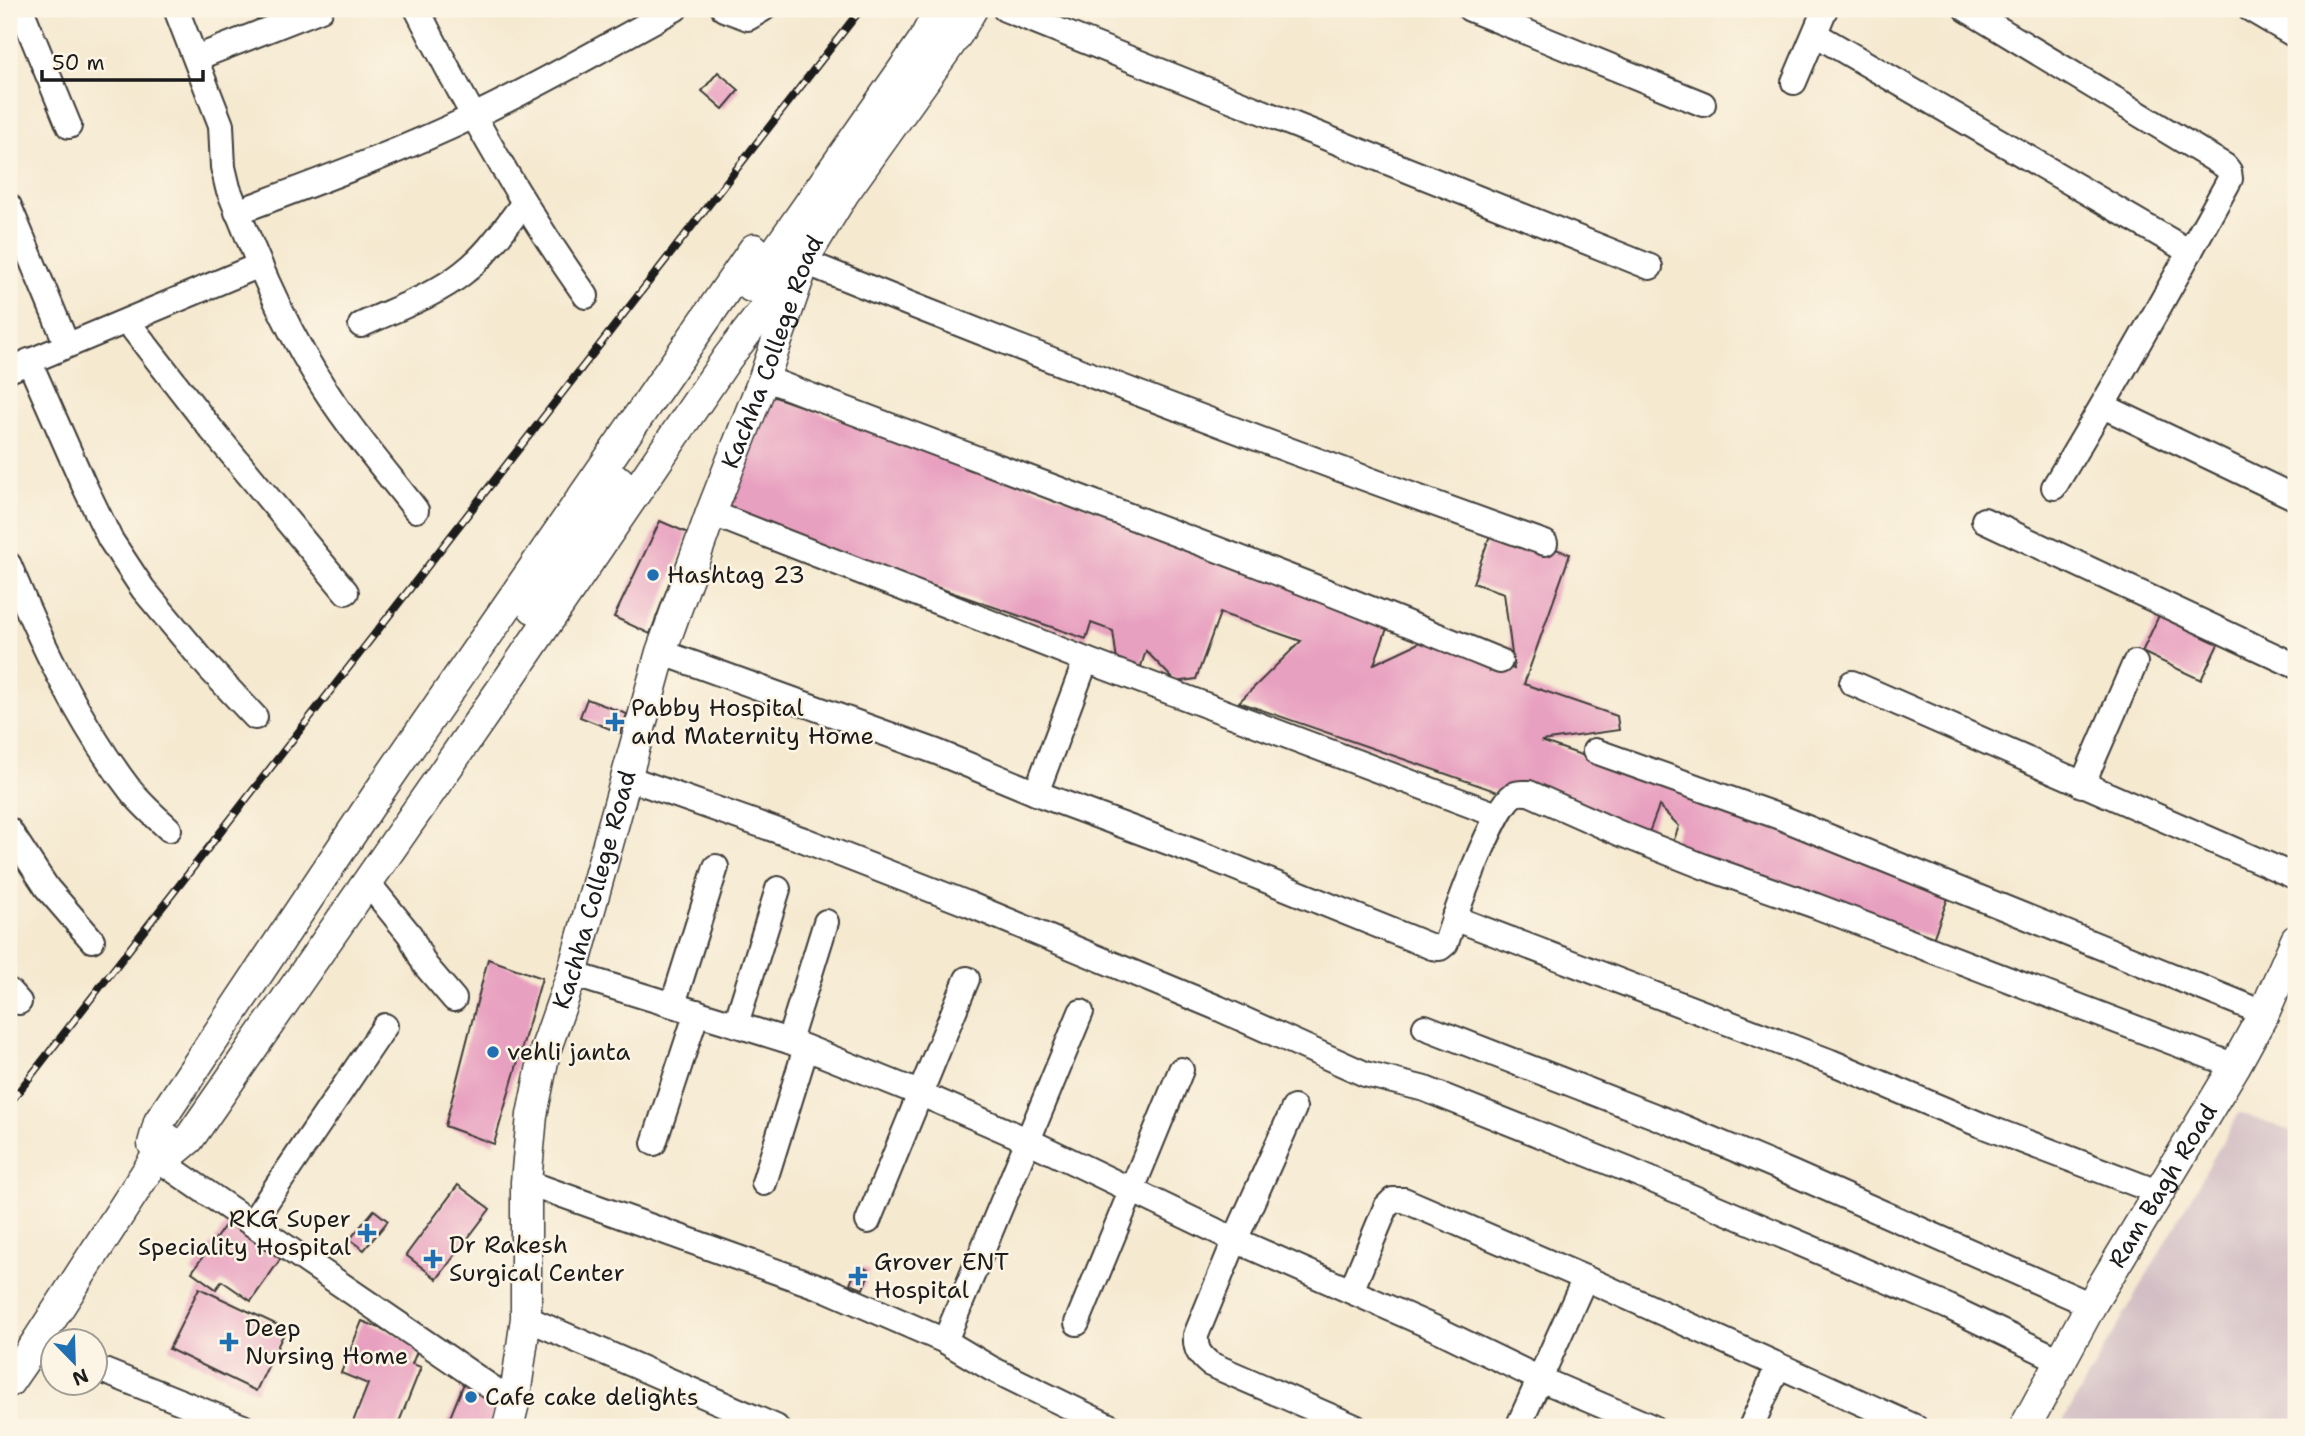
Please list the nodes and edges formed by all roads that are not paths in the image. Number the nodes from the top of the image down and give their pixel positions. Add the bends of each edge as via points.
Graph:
1 (21, 9) edge
2 (176, 9) edge
3 (321, 9) edge
4 (417, 9) edge
5 (675, 9) edge
6 (724, 9) edge
7 (763, 9) edge
8 (940, 9) edge
9 (972, 9) edge
10 (1005, 9) edge
11 (1470, 9) edge
12 (1825, 9) edge
13 (1966, 9) edge
14 (2250, 9) edge
15 (1815, 34) junction
16 (2296, 36) edge
17 (196, 58) junction
18 (1794, 82) dead end
19 (1703, 104) dead end
20 (472, 117) junction
21 (69, 126) dead end
22 (523, 203) junction
23 (9, 206) edge
24 (237, 212) junction
25 (754, 249) dead end
26 (2190, 252) junction
27 (806, 258) junction
28 (260, 265) junction
29 (1650, 267) dead end
30 (586, 296) dead end
31 (127, 321) junction
32 (361, 325) dead end
33 (67, 345) junction
34 (19, 366) edge
35 (764, 378) junction
36 (2103, 406) junction
37 (2054, 487) dead end
38 (2296, 498) edge
39 (416, 510) dead end
40 (711, 513) junction
41 (1984, 520) dead end
42 (1545, 543) dead end
43 (9, 565) edge
44 (346, 592) dead end
45 (661, 652) junction
46 (1086, 660) junction
47 (1500, 661) dead end
48 (2135, 663) dead end
49 (2296, 666) edge
50 (1852, 683) dead end
51 (255, 717) dead end
52 (1595, 751) dead end
53 (625, 777) junction
54 (2082, 785) junction
55 (1036, 793) junction
56 (1497, 815) junction
57 (169, 829) dead end
58 (9, 830) edge
59 (17, 863) edge
60 (716, 867) dead end
61 (2296, 877) edge
62 (368, 883) junction
63 (778, 889) dead end
64 (1454, 918) junction
65 (826, 922) dead end
66 (92, 940) dead end
67 (2296, 940) edge
68 (572, 974) junction
69 (967, 978) dead end
70 (454, 999) dead end
71 (673, 1004) junction
72 (697, 1012) junction
73 (1081, 1012) dead end
74 (2264, 1013) junction
75 (736, 1024) junction
76 (385, 1026) dead end
77 (1425, 1027) dead end
78 (798, 1045) junction
79 (2235, 1066) junction
80 (1181, 1070) dead end
81 (919, 1093) junction
82 (1294, 1108) dead end
83 (1027, 1140) junction
84 (654, 1143) dead end
85 (163, 1148) junction
86 (527, 1182) junction
87 (764, 1183) dead end
88 (1131, 1190) junction
89 (2160, 1193) junction
90 (868, 1221) dead end
91 (252, 1223) junction
92 (1235, 1240) junction
93 (1585, 1278) junction
94 (1350, 1291) junction
95 (2091, 1305) junction
96 (526, 1318) junction
97 (1077, 1323) dead end
98 (55, 1328) edge
99 (945, 1341) junction
100 (38, 1352) edge
101 (2062, 1361) junction
102 (1778, 1366) junction
103 (108, 1373) edge
104 (1540, 1379) junction
105 (9, 1382) edge
106 (511, 1415) edge
107 (243, 1427) edge
108 (776, 1427) edge
109 (1111, 1427) edge
110 (1355, 1427) edge
111 (1518, 1427) edge
112 (1652, 1427) edge
113 (1751, 1427) edge
114 (1915, 1427) edge
115 (2025, 1427) edge

1 - 21 street
2 - 17 street
3 - 17 street
4 - 20 street
5 - 20 street
6 - 7 street via 748,18
8 - 85 street via 917,50
9 - 27 street, Kachha College Road via 844,193
10 - 29 street
11 - 19 street
12 - 15 street
13 - 26 street via 2225,166 2230,179
14 - 16 street
15 - 18 street
15 - 26 street
17 - 24 street via 220,125 223,167
20 - 22 street
20 - 24 street
22 - 30 street
22 - 32 street via 486,252 463,273 436,291
23 - 33 street
24 - 28 street
25 - 85 street via 393,771 159,1122 153,1144
26 - 36 street
27 - 35 street, Kachha College Road
27 - 42 street via 978,332
27 - 62 street via 728,357
28 - 31 street
28 - 39 street via 314,372
31 - 33 street
31 - 44 street
33 - 34 street
34 - 51 street via 110,539 143,589
35 - 40 street, Kachha College Road
35 - 47 street
36 - 37 street
36 - 38 street
40 - 45 street, Kachha College Road
40 - 46 street
41 - 49 street
43 - 57 street via 95,740 132,793
45 - 53 street, Kachha College Road
45 - 55 street via 937,752
46 - 55 street
46 - 56 street
48 - 54 street
50 - 54 street
52 - 74 street via 1780,817
53 - 68 street, Kachha College Road
53 - 101 street via 968,904 1206,1002 1365,1074 1425,1089 1631,1171 1949,1307
54 - 61 street
55 - 64 street via 1432,947 1446,943
56 - 64 street
56 - 79 street via 1513,795 1529,793 1668,853
58 - 59 street
59 - 66 street via 47,888
60 - 71 street
62 - 70 street
62 - 85 street via 189,1139 171,1154
63 - 75 street
64 - 89 street
65 - 78 street
67 - 74 street, Ram Bagh Road
68 - 71 street
68 - 86 street, Kachha College Road via 545,1051 532,1115
69 - 81 street
71 - 72 street
72 - 75 street
72 - 84 street
73 - 83 street
74 - 79 street, Ram Bagh Road
75 - 78 street
76 - 91 street
77 - 95 street via 1767,1162
78 - 81 street
78 - 87 street
79 - 89 street, Ram Bagh Road
80 - 88 street
81 - 83 street
81 - 90 street
82 - 92 street
83 - 88 street
83 - 99 street
85 - 91 street
85 - 98 street
86 - 96 street, Kachha College Road
86 - 99 street via 828,1290
88 - 92 street
88 - 97 street
89 - 95 street, Ram Bagh Road
91 - 106 street
92 - 94 street
92 - 110 street via 1196,1335 1200,1356
93 - 94 street via 1404,1200 1393,1200
93 - 102 street
93 - 104 street
94 - 104 street
95 - 101 street, Ram Bagh Road
96 - 106 street, Kachha College Road
96 - 108 street
99 - 109 street
100 - 105 street
101 - 115 street, Ram Bagh Road
102 - 113 street
102 - 114 street
103 - 107 street
104 - 111 street
104 - 112 street

